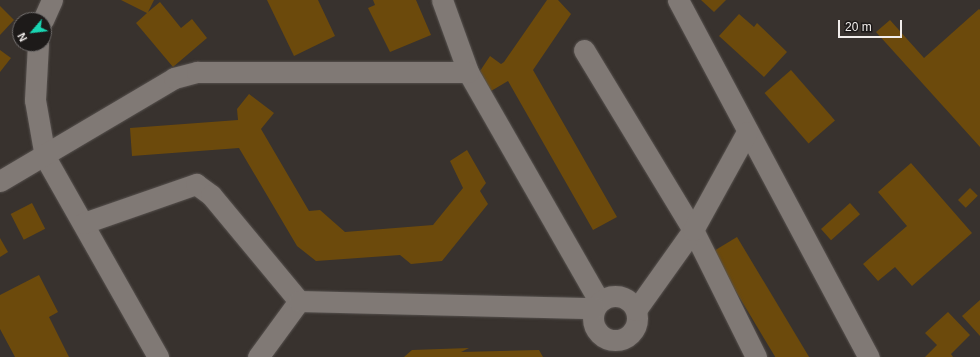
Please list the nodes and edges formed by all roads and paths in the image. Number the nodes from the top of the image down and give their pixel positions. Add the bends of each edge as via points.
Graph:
1 (52, 0) edge
2 (442, 0) edge
3 (678, 0) edge
4 (46, 12) edge
5 (584, 50) dead end
6 (38, 52) edge
7 (468, 72) junction
8 (747, 132) junction
9 (45, 157) junction
10 (0, 180) edge
11 (84, 223) junction
12 (693, 230) junction
13 (299, 301) junction
14 (597, 304) junction
15 (636, 310) junction
16 (615, 348) edge
17 (158, 357) edge
18 (258, 357) edge
19 (756, 357) edge
20 (869, 357) edge

1 - 4 street
2 - 7 street
3 - 8 street
5 - 12 street
6 - 9 street via 35,100
7 - 9 street via 197,72 174,78
7 - 14 street
8 - 12 street
8 - 20 street
9 - 10 street
9 - 11 street
11 - 13 street via 196,184 211,195
11 - 17 street
12 - 15 street
12 - 19 street
13 - 14 street
13 - 18 street
14 - 15 street via 609,296 620,296
14 - 16 street via 594,328
15 - 16 street via 635,328 620,340

